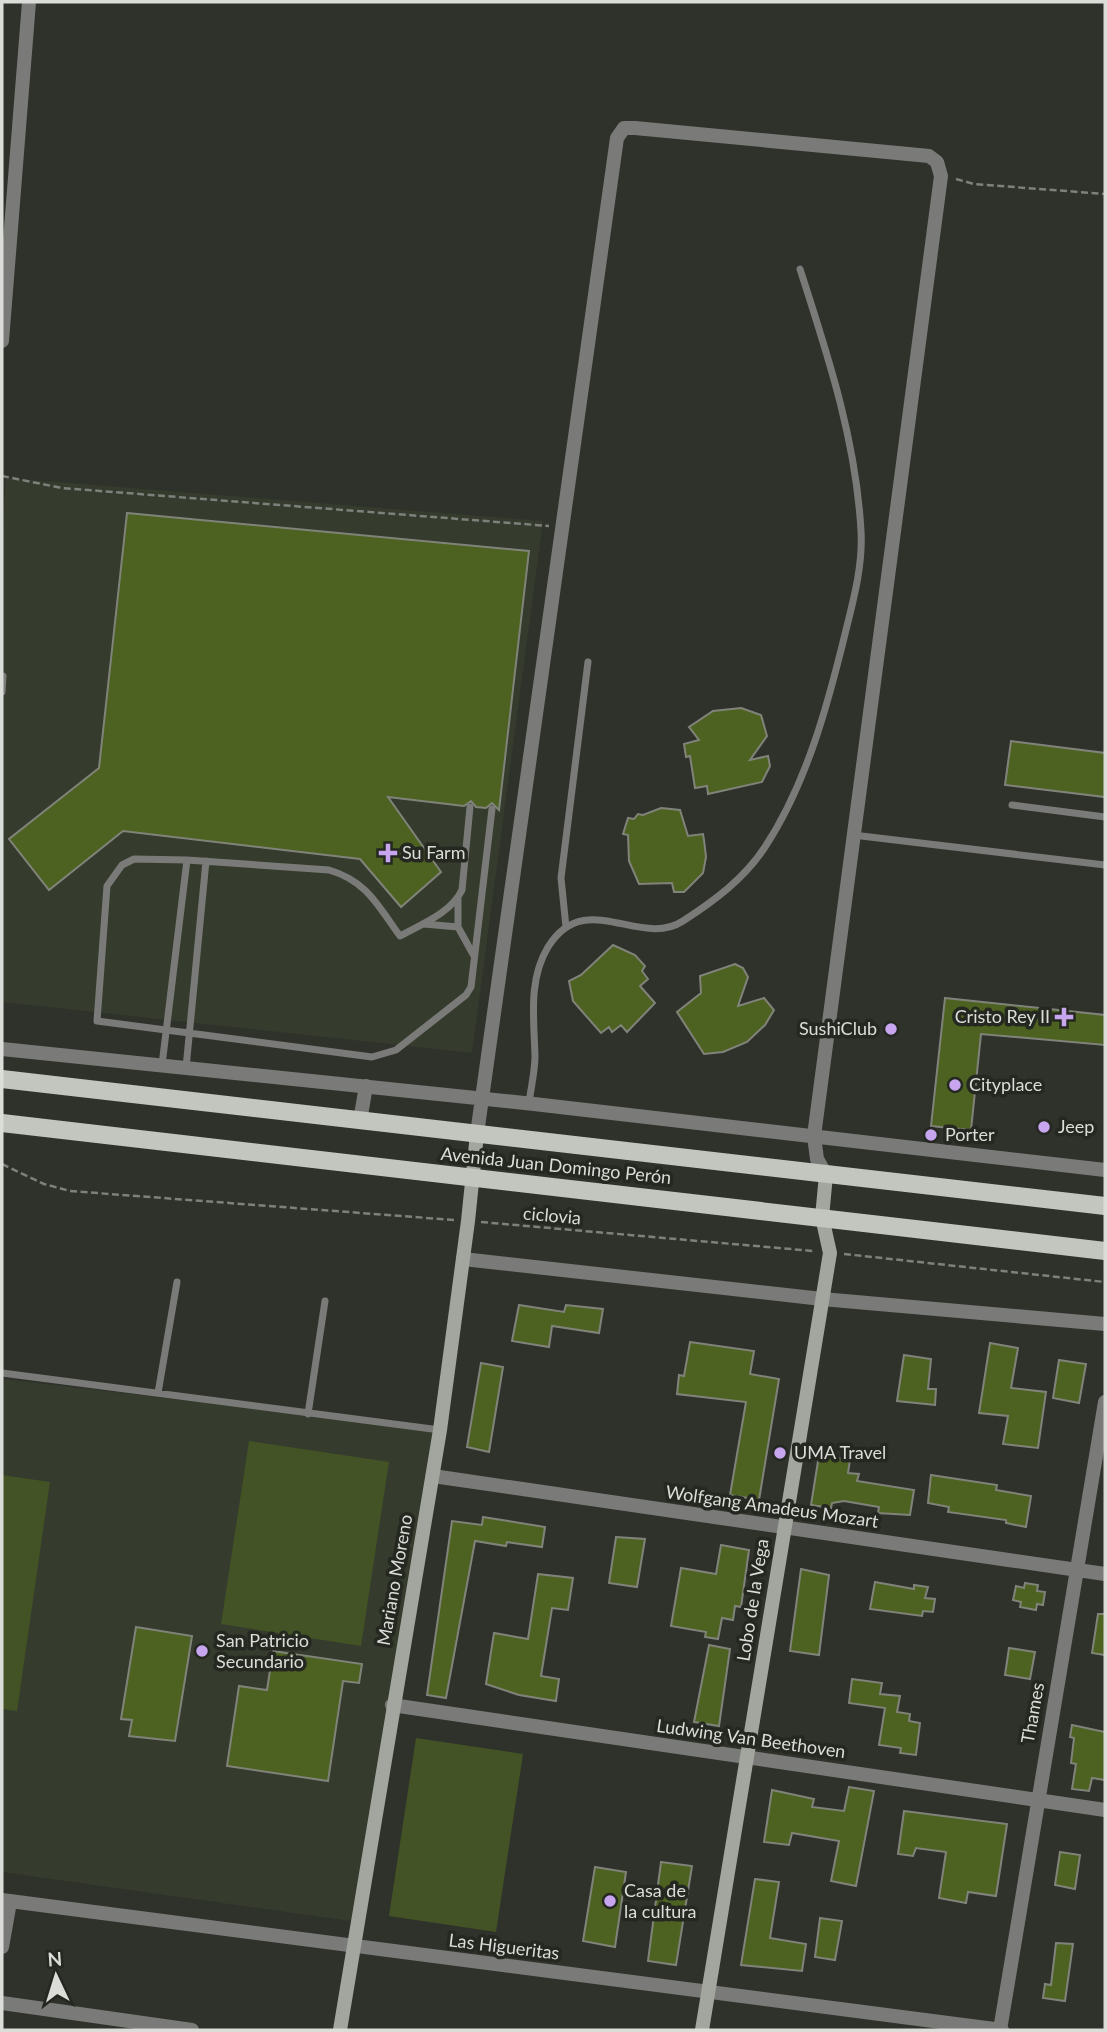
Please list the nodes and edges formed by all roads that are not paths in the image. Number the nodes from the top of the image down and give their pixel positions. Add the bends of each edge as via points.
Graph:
1 (29, 2) edge
2 (800, 270) dead end
3 (2, 341) edge
4 (588, 662) dead end
5 (3, 676) edge
6 (2, 692) edge
7 (1012, 805) dead end
8 (470, 807) dead end
9 (492, 809) dead end
10 (1105, 817) edge
11 (853, 835) junction
12 (187, 860) junction
13 (206, 861) junction
14 (1105, 865) edge
15 (458, 898) junction
16 (421, 924) junction
17 (566, 927) junction
18 (458, 928) junction
19 (475, 958) junction
20 (166, 1029) junction
21 (189, 1032) junction
22 (2, 1049) edge
23 (162, 1065) junction
24 (186, 1068) junction
25 (2, 1079) edge
26 (366, 1086) junction
27 (482, 1098) junction
28 (529, 1103) junction
29 (360, 1121) junction
30 (2, 1123) edge
31 (477, 1134) junction
32 (814, 1136) junction
33 (1105, 1170) edge
34 (827, 1175) junction
35 (472, 1178) junction
36 (1105, 1206) edge
37 (822, 1217) junction
38 (1105, 1251) edge
39 (463, 1259) junction
40 (177, 1282) dead end
41 (822, 1299) junction
42 (325, 1301) dead end
43 (1105, 1324) edge
44 (2, 1373) edge
45 (158, 1393) junction
46 (1105, 1402) edge
47 (308, 1414) junction
48 (440, 1430) junction
49 (433, 1476) junction
50 (783, 1528) junction
51 (1077, 1570) junction
52 (1105, 1574) edge
53 (392, 1705) junction
54 (747, 1758) junction
55 (1038, 1799) junction
56 (1105, 1810) edge
57 (6, 1901) edge
58 (2, 1947) edge
59 (354, 1947) junction
60 (708, 1993) junction
61 (2, 2003) edge
62 (192, 2030) edge
63 (340, 2030) edge
64 (702, 2030) edge
65 (1001, 2030) edge

1 - 3 street
2 - 17 lane via 841,394 858,487 861,535 857,586 831,692 803,771 765,848 751,865 724,893 672,928 601,919 584,919
4 - 17 lane via 561,877
5 - 6 lane
7 - 10 lane
8 - 15 lane
9 - 19 lane
11 - 14 lane
11 - 27 street via 941,176 937,162 929,156 624,128 617,138
11 - 32 street
12 - 13 lane
12 - 20 lane
12 - 20 lane via 134,859 112,875 107,886 97,1021
13 - 16 lane via 329,870 350,876 400,936
13 - 21 lane
15 - 16 lane
15 - 18 lane
16 - 18 lane
17 - 28 lane via 548,947 533,991 535,1059
18 - 19 lane
19 - 21 lane via 466,995 384,1056
20 - 21 lane
20 - 23 lane
21 - 24 lane
22 - 23 street
23 - 24 street
24 - 26 street
25 - 29 main road, Avenida Juan Domingo Perón
26 - 27 street
26 - 29 street
27 - 28 street
27 - 31 street
28 - 32 street
29 - 31 main road, Avenida Juan Domingo Perón
30 - 35 main road, Avenida Juan Domingo Perón
31 - 34 main road, Avenida Juan Domingo Perón
31 - 35 street, Mariano Moreno
32 - 33 street
32 - 34 street via 817,1159
34 - 36 main road, Avenida Juan Domingo Perón
34 - 37 street, Lobo de la Vega
35 - 37 main road, Avenida Juan Domingo Perón
35 - 39 street, Mariano Moreno
37 - 38 main road, Avenida Juan Domingo Perón
37 - 41 street, Lobo de la Vega via 830,1253
39 - 41 street
39 - 48 street, Mariano Moreno
40 - 45 lane
41 - 43 street
41 - 50 street, Lobo de la Vega
42 - 47 lane
44 - 45 lane
45 - 47 lane
46 - 51 street, Thames
47 - 48 lane
48 - 49 street, Mariano Moreno
49 - 50 street, Wolfgang Amadeus Mozart
49 - 53 street, Mariano Moreno
50 - 51 street, Wolfgang Amadeus Mozart
50 - 54 street, Lobo de la Vega
51 - 52 street, Wolfgang Amadeus Mozart
51 - 55 street, Thames
53 - 54 street, Ludwing Van Beethoven
53 - 59 street, Mariano Moreno
54 - 55 street, Ludwing Van Beethoven
54 - 60 street, Lobo de la Vega
55 - 56 street, Ludwing Van Beethoven
55 - 65 street, Thames
57 - 58 street
57 - 59 street, Las Higueritas
59 - 60 street, Las Higueritas
59 - 63 street, Mariano Moreno
60 - 64 street, Lobo de la Vega
60 - 65 street, Las Higueritas
61 - 62 street

